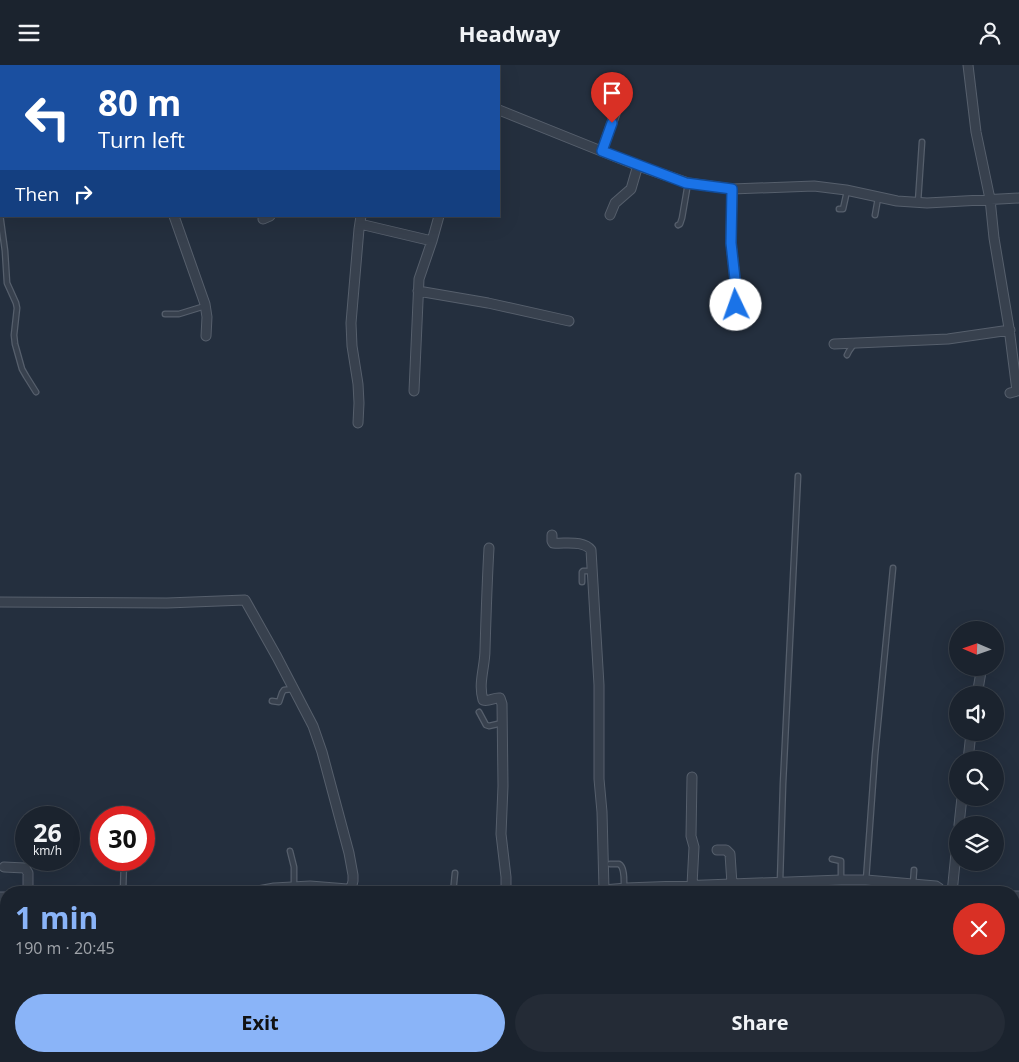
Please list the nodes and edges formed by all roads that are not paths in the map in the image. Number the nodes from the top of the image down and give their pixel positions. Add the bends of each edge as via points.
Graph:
1 (968, 65) edge
2 (500, 110) edge
3 (616, 111) dead end
4 (922, 142) dead end
5 (602, 151) junction
6 (638, 165) junction
7 (688, 183) junction
8 (732, 189) junction
9 (847, 191) junction
10 (878, 197) junction
11 (1019, 198) edge
12 (990, 199) junction
13 (918, 202) junction
14 (839, 209) dead end
15 (610, 215) dead end
16 (875, 215) dead end
17 (0, 217) edge
18 (174, 217) edge
19 (440, 217) edge
20 (360, 220) edge
21 (678, 225) dead end
22 (432, 241) junction
23 (418, 291) junction
24 (205, 305) junction
25 (165, 314) dead end
26 (569, 321) dead end
27 (735, 322) dead end
28 (1010, 330) junction
29 (206, 336) dead end
30 (856, 343) junction
31 (834, 345) dead end
32 (847, 355) dead end
33 (414, 391) dead end
34 (36, 392) dead end
35 (1010, 393) dead end
36 (358, 423) dead end
37 (798, 476) dead end
38 (552, 535) dead end
39 (488, 547) dead end
40 (893, 569) dead end
41 (593, 571) junction
42 (582, 582) dead end
43 (0, 602) edge
44 (294, 689) junction
45 (272, 701) dead end
46 (479, 713) dead end
47 (502, 723) junction
48 (692, 777) dead end
49 (717, 850) dead end
50 (290, 851) dead end
51 (832, 859) dead end
52 (610, 864) dead end
53 (4, 867) dead end
54 (914, 870) dead end
55 (124, 871) edge
56 (954, 871) edge
57 (455, 873) dead end
58 (840, 880) junction
59 (866, 880) junction
60 (816, 881) junction
61 (780, 882) junction
62 (900, 883) junction
63 (732, 884) junction
64 (913, 884) junction
65 (28, 886) edge
66 (123, 886) edge
67 (294, 886) edge
68 (352, 886) edge
69 (454, 886) edge
70 (506, 886) edge
71 (604, 886) edge
72 (624, 886) edge
73 (692, 886) edge
74 (716, 886) edge
75 (816, 886) edge
76 (900, 886) edge
77 (936, 886) edge
78 (953, 886) edge

1 - 12 street via 976,132
2 - 5 street
3 - 5 street
4 - 13 lane
5 - 6 street
6 - 7 street
6 - 15 street via 630,189 615,203
7 - 8 street
7 - 21 lane
8 - 9 street via 814,186
8 - 27 street
9 - 10 street
9 - 14 lane via 843,209
10 - 13 street
10 - 16 lane
11 - 12 street
12 - 13 street
12 - 28 street
17 - 34 lane via 7,283 16,303 15,343 22,369
18 - 24 street
19 - 22 street
20 - 22 street
20 - 36 street via 352,323
22 - 23 street via 420,273
23 - 26 street
23 - 33 street
24 - 25 lane via 179,314
24 - 29 street
28 - 30 street via 948,339
28 - 35 street via 1017,391
30 - 31 street
30 - 32 lane
37 - 61 lane
38 - 41 street via 554,543 581,543 590,548
39 - 47 street via 481,689 484,701 501,699
40 - 59 lane
41 - 42 lane via 583,571
41 - 71 street
43 - 44 street via 245,600
44 - 45 lane via 284,690 279,702
44 - 68 street via 313,726 324,761 351,861
46 - 47 lane via 486,725
47 - 70 street via 501,834
48 - 73 street
49 - 63 street via 726,850 730,854
50 - 67 lane
51 - 58 lane via 841,861
52 - 72 lane via 622,865
53 - 65 street via 25,868
54 - 64 lane
55 - 66 lane
56 - 78 street
57 - 69 lane
58 - 59 street
58 - 60 street
59 - 62 street
60 - 61 street
60 - 75 lane
61 - 63 street
62 - 64 street
62 - 76 lane
63 - 74 street
64 - 77 street

